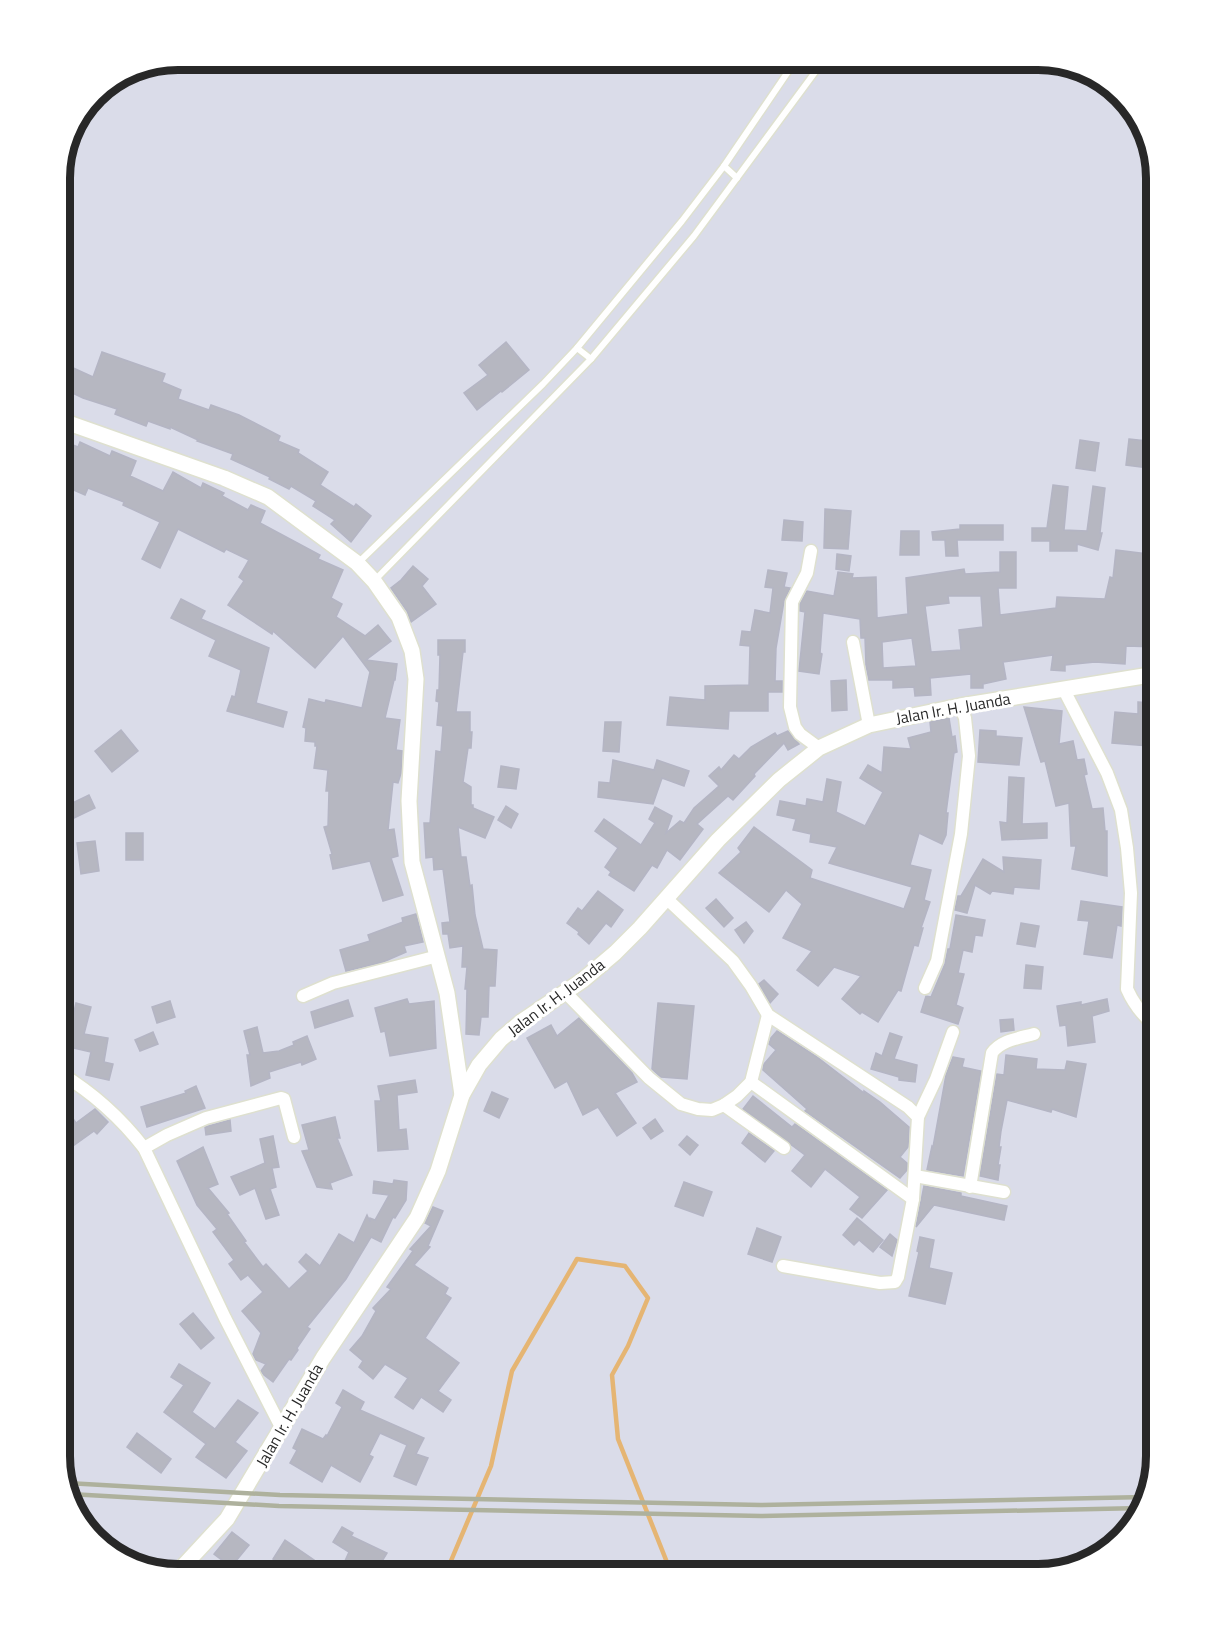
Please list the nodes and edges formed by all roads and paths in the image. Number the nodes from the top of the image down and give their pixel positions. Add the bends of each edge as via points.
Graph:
1 (789, 71) edge
2 (816, 71) edge
3 (724, 166) junction
4 (737, 178) junction
5 (577, 348) junction
6 (591, 359) junction
7 (71, 424) edge
8 (811, 552) dead end
9 (357, 563) junction
10 (374, 581) junction
11 (853, 642) dead end
12 (1146, 676) edge
13 (1064, 690) junction
14 (960, 706) junction
15 (869, 725) junction
16 (819, 748) junction
17 (667, 899) junction
18 (438, 956) junction
19 (925, 988) dead end
20 (565, 992) junction
21 (303, 996) dead end
22 (768, 1015) junction
23 (1146, 1018) edge
24 (953, 1032) dead end
25 (1034, 1034) dead end
26 (70, 1079) edge
27 (751, 1082) junction
28 (462, 1095) junction
29 (724, 1106) junction
30 (918, 1117) junction
31 (294, 1137) dead end
32 (144, 1148) junction
33 (784, 1149) dead end
34 (915, 1176) junction
35 (969, 1187) junction
36 (1004, 1192) dead end
37 (913, 1198) junction
38 (783, 1266) dead end
39 (282, 1429) junction
40 (187, 1564) edge

1 - 3 lane
2 - 4 lane
3 - 4 lane
3 - 5 lane
4 - 6 lane
5 - 6 lane
5 - 9 lane
6 - 10 lane
7 - 9 street via 250,488 286,509
8 - 16 street via 807,573 792,602 790,707 795,727
9 - 10 street
10 - 18 street via 399,617 414,663 410,839 416,881
11 - 15 street
12 - 13 street, Jalan Ir. H. Juanda
13 - 14 street, Jalan Ir. H. Juanda
13 - 23 street via 1107,773 1121,810 1131,893 1127,988
14 - 15 street, Jalan Ir. H. Juanda
14 - 19 street via 969,756 961,834 937,961
15 - 16 street, Jalan Ir. H. Juanda
16 - 17 street, Jalan Ir. H. Juanda via 779,780 718,840
17 - 20 street, Jalan Ir. H. Juanda via 615,953
17 - 22 street via 733,961
18 - 21 street via 333,983
18 - 28 street
20 - 28 street, Jalan Ir. H. Juanda via 501,1039 479,1065
20 - 29 street via 649,1078 681,1104 712,1110
22 - 27 street
22 - 30 street
24 - 30 street
25 - 35 street via 996,1047 992,1053
26 - 32 street via 106,1105
27 - 29 street
27 - 37 street
28 - 39 street, Jalan Ir. H. Juanda via 438,1171 417,1218 344,1325
29 - 33 street
30 - 34 street
31 - 32 street via 281,1098 206,1118
32 - 39 street
34 - 35 street
34 - 37 street
35 - 36 street
37 - 38 street via 895,1282 880,1283
39 - 40 street, Jalan Ir. H. Juanda via 227,1520

